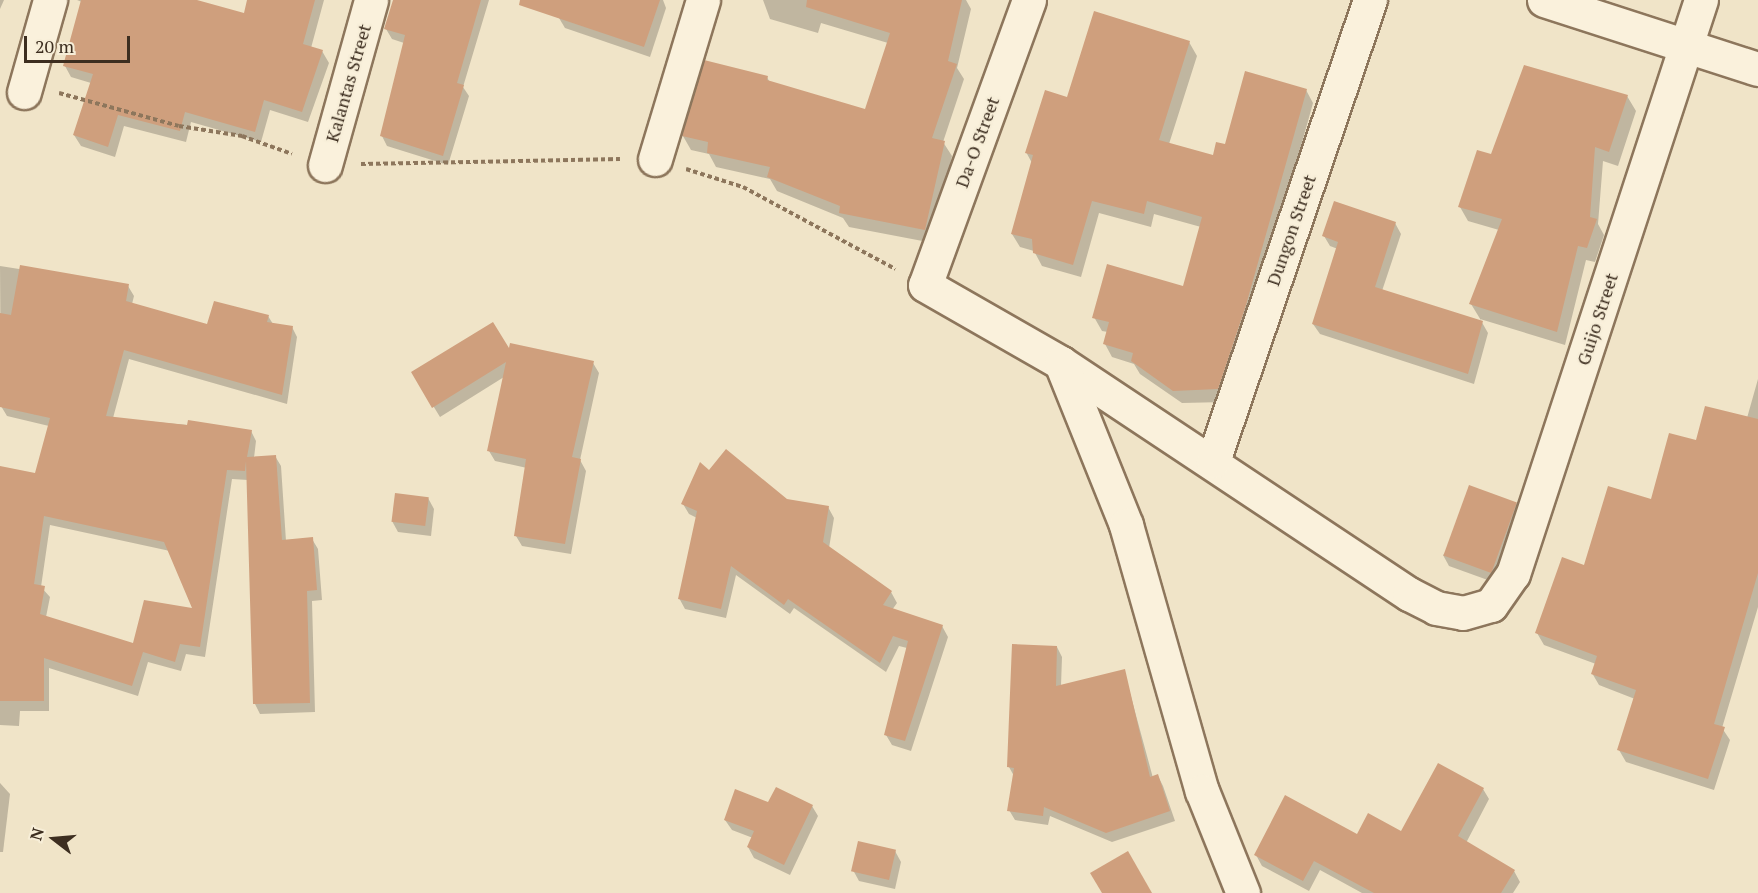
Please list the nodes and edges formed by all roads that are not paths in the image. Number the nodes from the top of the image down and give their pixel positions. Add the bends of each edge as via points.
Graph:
1 (50, 0) edge
2 (371, 0) edge
3 (703, 0) edge
4 (1029, 0) edge
5 (1370, 0) edge
6 (1544, 0) edge
7 (1701, 0) edge
8 (1687, 46) junction
9 (1758, 69) edge
10 (24, 92) road end
11 (655, 159) road end
12 (325, 165) road end
13 (1061, 363) junction
14 (1213, 461) junction
15 (1243, 893) edge

1 - 10 street
2 - 12 street, Kalantas Street
3 - 11 street
4 - 13 street, Da-O Street via 925,285
5 - 14 street, Dungon Street
6 - 8 street
7 - 8 street, Guijo Street
8 - 9 street
8 - 14 street, Guijo Street via 1514,574 1491,605 1463,613 1436,608 1408,594
13 - 14 street
13 - 15 street via 1126,525 1202,791

